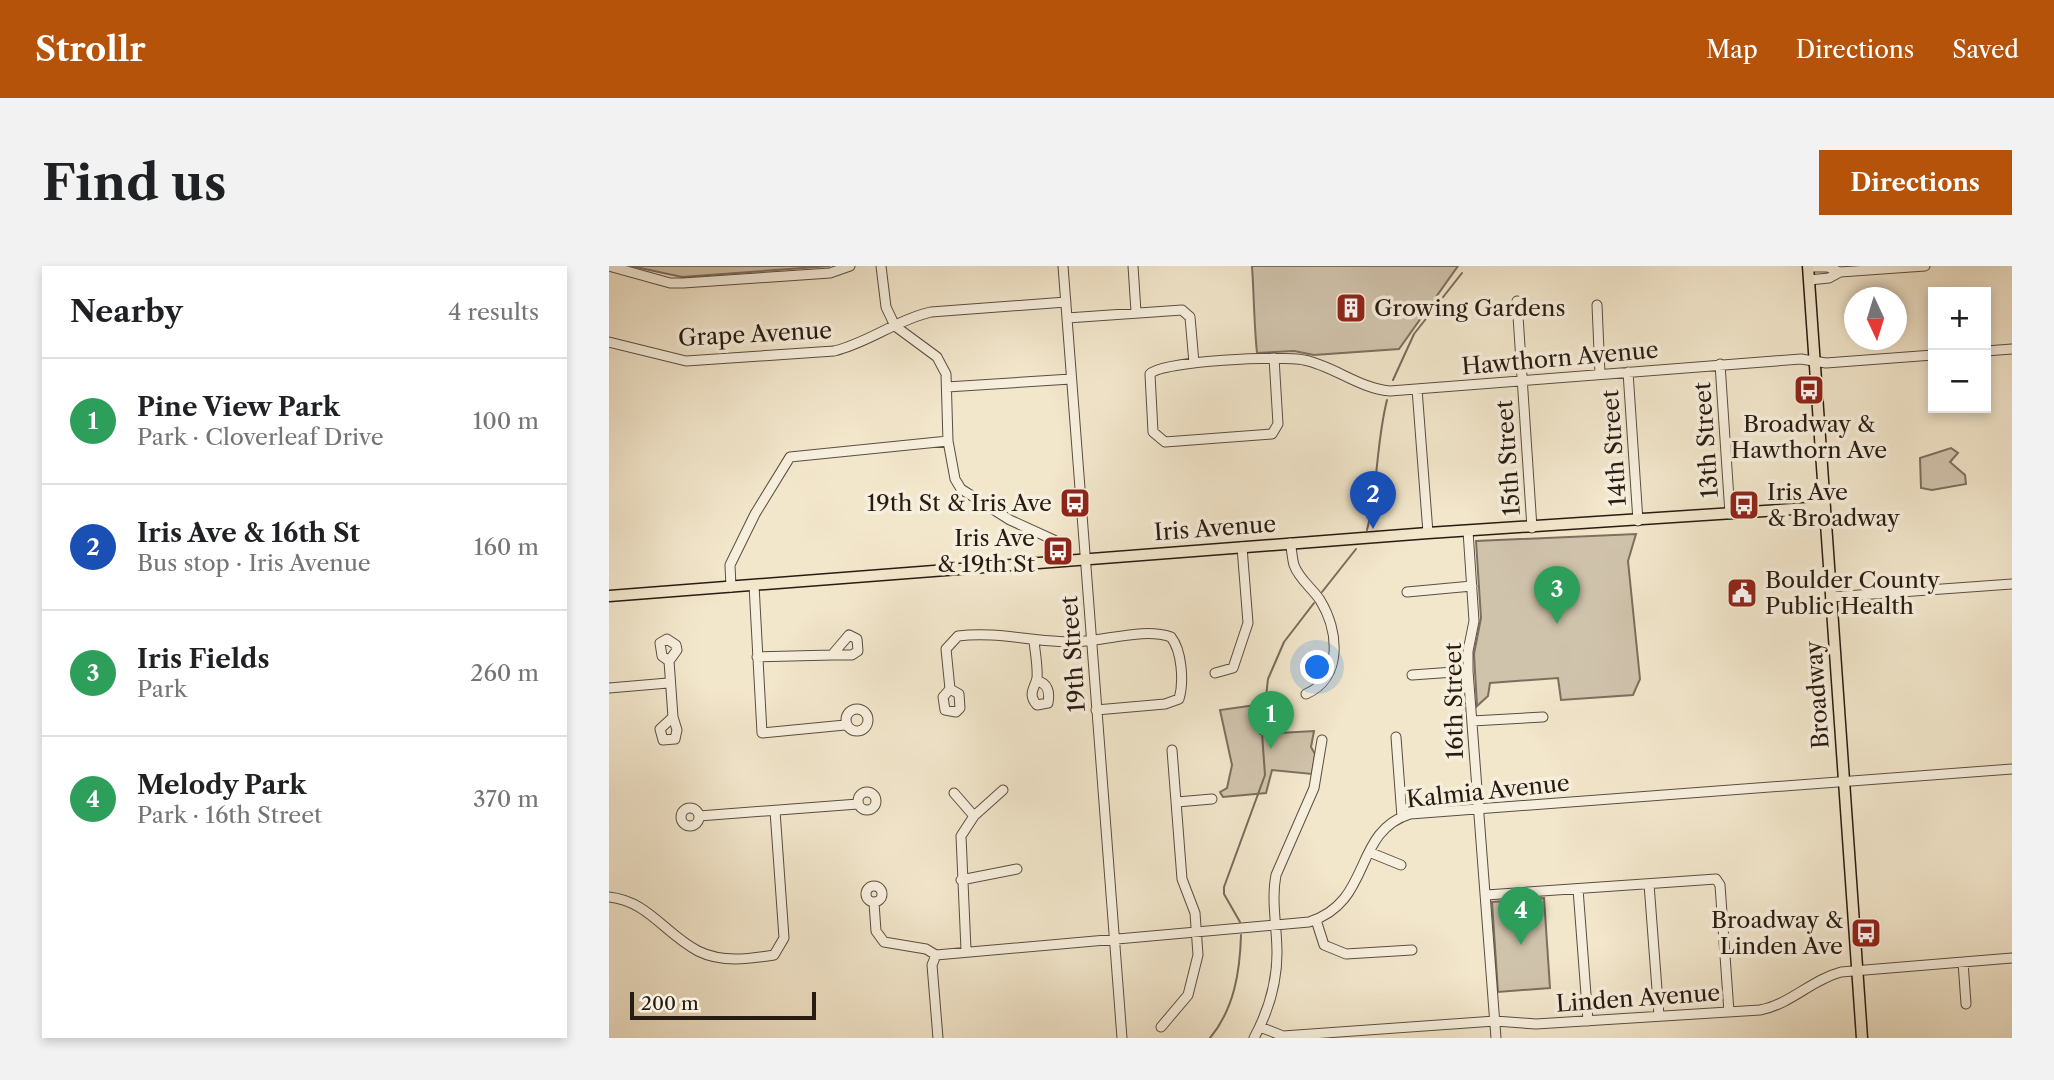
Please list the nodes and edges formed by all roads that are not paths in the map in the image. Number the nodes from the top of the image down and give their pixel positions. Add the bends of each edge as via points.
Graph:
1 (609, 266) edge
2 (851, 266) edge
3 (881, 266) edge
4 (1063, 266) edge
5 (1133, 266) edge
6 (1904, 266) edge
7 (1925, 266) edge
8 (1808, 267) edge
9 (1840, 272) junction
10 (1809, 280) junction
11 (1517, 301) dead end
12 (1066, 302) junction
13 (1597, 305) dead end
14 (1136, 312) junction
15 (1067, 318) junction
16 (895, 326) junction
17 (609, 342) edge
18 (2012, 349) edge
19 (1991, 351) edge
20 (1928, 355) edge
21 (1274, 358) junction
22 (1194, 363) junction
23 (1815, 363) junction
24 (1720, 364) junction
25 (1628, 372) junction
26 (1600, 374) junction
27 (1071, 379) junction
28 (1522, 381) junction
29 (947, 387) junction
30 (1417, 389) junction
31 (948, 441) junction
32 (1825, 507) junction
33 (1730, 514) junction
34 (1638, 521) junction
35 (1532, 528) junction
36 (1468, 531) junction
37 (1427, 533) junction
38 (1054, 540) dead end
39 (1290, 544) junction
40 (1242, 547) junction
41 (1085, 559) junction
42 (2012, 584) edge
43 (754, 585) junction
44 (1472, 586) junction
45 (731, 587) junction
46 (1407, 592) dead end
47 (609, 596) edge
48 (1831, 597) junction
49 (1034, 641) junction
50 (1091, 641) junction
51 (832, 655) dead end
52 (757, 657) junction
53 (669, 662) dead end
54 (1468, 671) junction
55 (1215, 673) dead end
56 (1412, 675) dead end
57 (1037, 681) dead end
58 (669, 683) junction
59 (609, 688) edge
60 (950, 690) dead end
61 (1306, 694) dead end
62 (1096, 710) junction
63 (1543, 716) dead end
64 (673, 718) dead end
65 (1472, 721) junction
66 (845, 725) dead end
67 (1396, 737) dead end
68 (1322, 740) dead end
69 (1172, 750) dead end
70 (2012, 769) edge
71 (1844, 783) junction
72 (1003, 790) dead end
73 (954, 793) dead end
74 (1212, 799) dead end
75 (1177, 802) junction
76 (858, 804) dead end
77 (1478, 809) junction
78 (775, 811) junction
79 (699, 816) dead end
80 (974, 816) junction
81 (1402, 817) junction
82 (1369, 852) junction
83 (1401, 865) dead end
84 (1017, 869) dead end
85 (961, 880) junction
86 (1649, 884) junction
87 (1578, 889) junction
88 (1486, 895) junction
89 (609, 897) edge
90 (874, 903) dead end
91 (1316, 920) junction
92 (1276, 925) junction
93 (1196, 931) junction
94 (1114, 938) junction
95 (967, 950) junction
96 (1412, 950) dead end
97 (936, 955) junction
98 (2012, 958) edge
99 (1963, 962) junction
100 (1859, 971) junction
101 (1966, 1004) dead end
102 (1729, 1012) junction
103 (1659, 1016) junction
104 (1495, 1021) junction
105 (1588, 1021) junction
106 (1161, 1027) dead end
107 (1260, 1027) junction
108 (938, 1038) edge
109 (1122, 1038) edge
110 (1254, 1038) edge
111 (1496, 1038) edge
112 (1862, 1038) edge

1 - 2 street via 683,284 830,273
3 - 16 street via 886,307
4 - 12 street, 19th Street
5 - 14 street
6 - 7 street
6 - 9 street
8 - 9 street
8 - 10 main road, Broadway
9 - 10 street
10 - 23 main road, Broadway
11 - 28 street, 15th Street
12 - 15 street, 19th Street
12 - 16 street, Grape Avenue via 931,312
13 - 26 street
14 - 15 street
14 - 22 street via 1179,309 1187,313
15 - 27 street, 19th Street
16 - 17 street, Grape Avenue via 834,351 686,361
16 - 29 street via 937,357
18 - 19 street
20 - 23 street, Hawthorn Avenue
21 - 22 street, Hawthorn Avenue
21 - 22 street, Hawthorn Avenue via 1278,424 1273,432 1160,440 1153,432 1150,374 1158,367
21 - 30 street, Hawthorn Avenue via 1324,365 1378,390
23 - 24 street, Hawthorn Avenue via 1801,359
23 - 32 main road, Broadway
24 - 25 street, Hawthorn Avenue
24 - 33 street, 13th Street
25 - 26 street, Hawthorn Avenue
25 - 34 street, 14th Street
26 - 28 street, Hawthorn Avenue
27 - 29 street
27 - 41 street, 19th Street
28 - 30 street, Hawthorn Avenue
28 - 35 street, 15th Street
29 - 31 street
30 - 37 street
31 - 38 street via 955,479 966,495
31 - 45 street via 790,457 730,565
32 - 33 main road, Iris Avenue
32 - 48 main road, Broadway
33 - 34 main road, Iris Avenue
34 - 35 main road, Iris Avenue
35 - 36 main road, Iris Avenue
36 - 37 main road, Iris Avenue
36 - 44 street, 16th Street
37 - 39 main road, Iris Avenue
39 - 40 main road, Iris Avenue
39 - 61 street via 1294,565 1321,601 1333,636 1331,671 1320,687
40 - 41 main road, Iris Avenue
40 - 55 street via 1247,629 1233,667
41 - 43 main road, Iris Avenue
41 - 50 street, 19th Street
42 - 48 street
43 - 45 main road, Iris Avenue
43 - 52 street
44 - 46 street
44 - 54 street, 16th Street via 1474,621
45 - 47 main road, Iris Avenue
48 - 71 main road, Broadway
49 - 50 street
49 - 57 street
49 - 60 street via 982,633 953,639 946,649
50 - 62 street, 19th Street
50 - 62 street via 1156,634 1171,637 1179,653 1179,699
51 - 52 street
52 - 66 street via 762,733
53 - 58 street
54 - 56 street
54 - 65 street, 16th Street
58 - 59 street
58 - 64 street
62 - 94 street, 19th Street
63 - 65 street
65 - 77 street, 16th Street
67 - 81 street
68 - 92 street via 1314,788 1276,875
69 - 75 street
70 - 71 street, Kalmia Avenue
71 - 77 street, Kalmia Avenue
71 - 100 main road, Broadway
72 - 80 street
73 - 80 street
74 - 75 street
75 - 93 street via 1182,879 1193,904
76 - 78 street
77 - 81 street, Kalmia Avenue
77 - 88 street, 16th Street
78 - 79 street
78 - 89 street via 784,939 774,955 711,956 689,946 646,909
80 - 85 street via 961,836
81 - 82 street, Kalmia Avenue via 1383,829
82 - 83 street
82 - 91 street, Kalmia Avenue via 1346,899
84 - 85 street
85 - 95 street
86 - 87 street
86 - 102 street via 1716,879 1720,885
86 - 103 street
87 - 88 street
87 - 105 street
88 - 104 street, 16th Street
90 - 97 street via 876,931 884,942
91 - 92 street, Kalmia Avenue
91 - 96 street via 1324,945 1339,954
92 - 93 street, Kalmia Avenue
92 - 107 street via 1276,974
93 - 94 street, Kalmia Avenue
93 - 106 street via 1193,982 1181,1007
94 - 95 street, Kalmia Avenue
94 - 109 street, 19th Street
95 - 97 street, Kalmia Avenue
97 - 108 street via 932,965
98 - 99 street, Linden Avenue
99 - 100 street, Linden Avenue
99 - 101 street
100 - 102 street, Linden Avenue via 1822,978 1771,1008
100 - 112 main road, Broadway
102 - 103 street, Linden Avenue
103 - 105 street, Linden Avenue
104 - 105 street, Linden Avenue
104 - 107 street, Linden Avenue via 1283,1036
104 - 111 street, 16th Street
107 - 110 street

